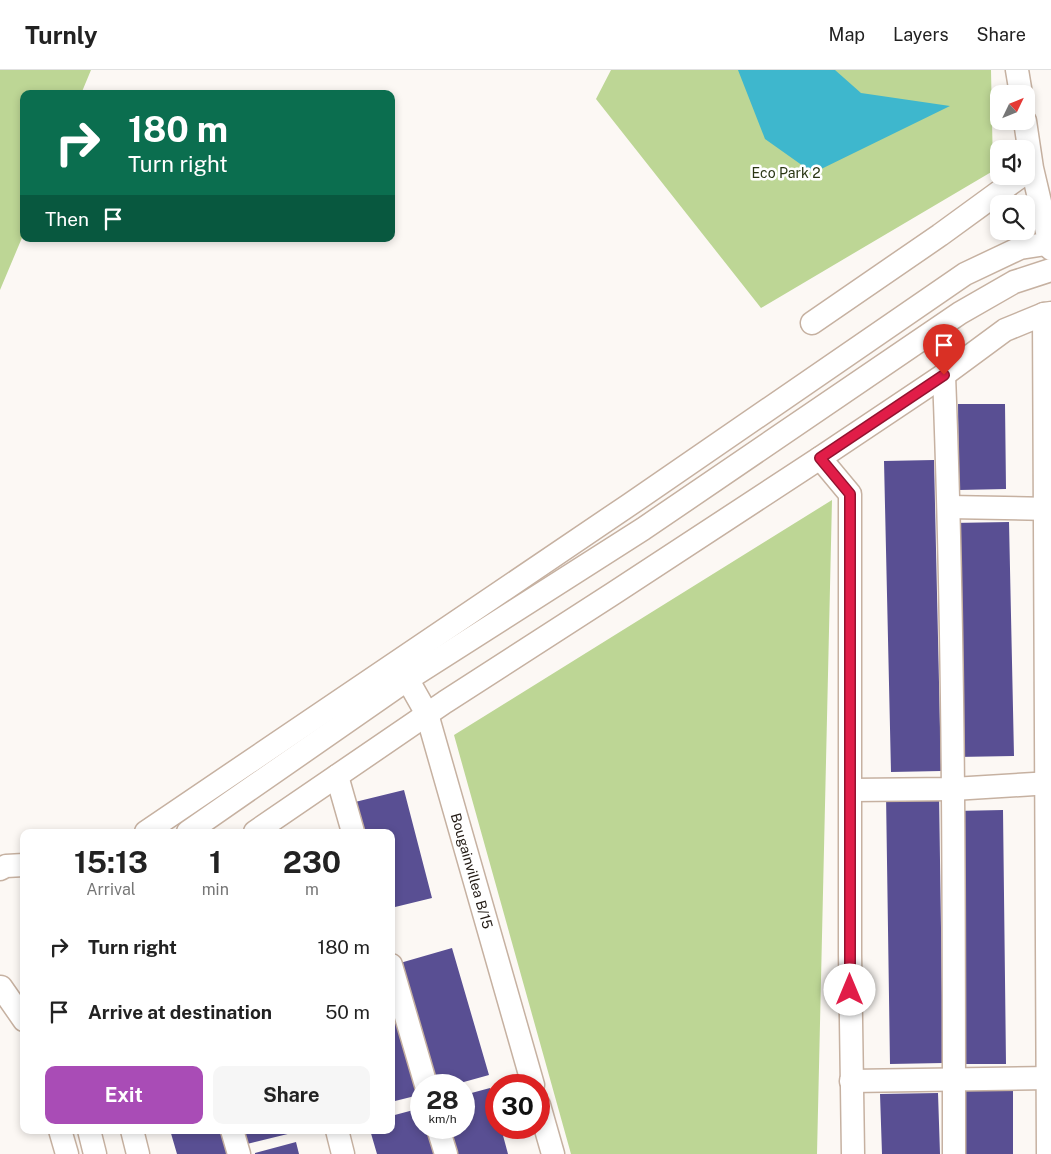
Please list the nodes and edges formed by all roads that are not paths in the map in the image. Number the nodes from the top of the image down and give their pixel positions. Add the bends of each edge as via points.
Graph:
1 (1017, 70) edge
2 (1020, 85) edge
3 (1035, 175) edge
4 (1051, 180) edge
5 (1008, 185) edge
6 (1030, 185) edge
7 (1051, 245) edge
8 (1051, 270) edge
9 (1047, 313) edge
10 (812, 323) dead end
11 (944, 375) junction
12 (710, 450) junction
13 (820, 458) junction
14 (726, 472) junction
15 (950, 507) junction
16 (1048, 509) edge
17 (403, 671) junction
18 (427, 714) junction
19 (336, 776) junction
20 (1048, 783) edge
21 (953, 789) junction
22 (851, 790) junction
23 (151, 829) edge
24 (192, 829) edge
25 (259, 829) edge
26 (352, 829) edge
27 (20, 865) edge
28 (0, 869) edge
29 (395, 979) edge
30 (1, 986) edge
31 (20, 989) edge
32 (20, 1014) edge
33 (423, 1074) edge
34 (530, 1074) edge
35 (1050, 1078) edge
36 (954, 1080) junction
37 (851, 1082) junction
38 (61, 1134) edge
39 (90, 1134) edge
40 (133, 1134) edge
41 (233, 1134) edge
42 (337, 1134) edge
43 (441, 1139) edge
44 (549, 1139) edge
45 (67, 1154) edge
46 (95, 1154) edge
47 (138, 1154) edge
48 (239, 1154) edge
49 (343, 1154) edge
50 (446, 1154) edge
51 (553, 1154) edge
52 (853, 1154) edge
53 (954, 1154) edge
54 (1048, 1154) edge

1 - 2 street
3 - 4 street
5 - 10 street
6 - 7 street
7 - 12 street via 1020,248 966,274
8 - 14 street via 1014,282 960,313
9 - 11 street via 1005,330
9 - 16 street
11 - 13 street
11 - 15 street
12 - 14 street
12 - 17 street
13 - 18 street
13 - 22 street via 850,494
14 - 17 street via 643,529
15 - 16 street
15 - 21 street
16 - 20 street
17 - 18 street, Bougainvillea B/15
17 - 23 street
17 - 24 street
18 - 19 street
18 - 34 street, Bougainvillea B/15
19 - 25 street
19 - 26 street
20 - 21 street
20 - 35 street
21 - 22 street
21 - 36 street
22 - 37 street
27 - 28 street
29 - 33 street
30 - 31 street
30 - 32 street
35 - 36 street
35 - 54 street
36 - 37 street
36 - 53 street
37 - 52 street
38 - 45 street
39 - 46 street
40 - 47 street
41 - 48 street
42 - 49 street
43 - 50 street
44 - 51 street

